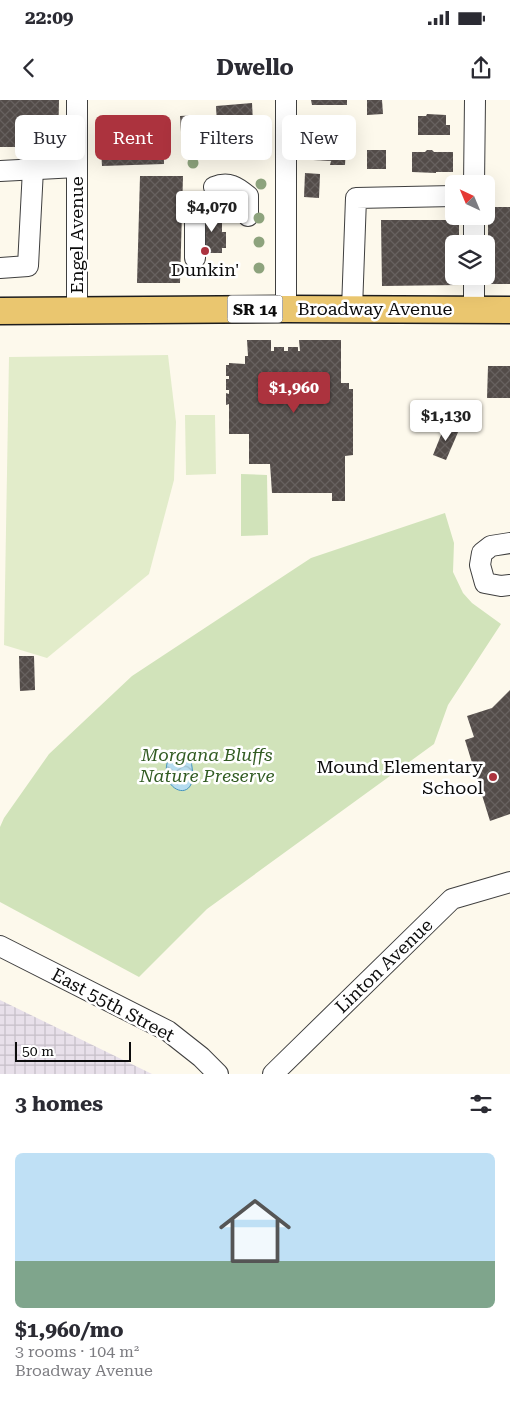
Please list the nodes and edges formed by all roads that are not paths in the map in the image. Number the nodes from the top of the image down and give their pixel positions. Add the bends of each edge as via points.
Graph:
1 (77, 100) edge
2 (286, 100) edge
3 (475, 100) edge
4 (77, 167) junction
5 (33, 169) junction
6 (0, 171) edge
7 (474, 175) edge
8 (214, 187) dead end
9 (445, 196) edge
10 (195, 214) dead end
11 (248, 216) dead end
12 (195, 258) dead end
13 (0, 268) edge
14 (474, 285) edge
15 (286, 309) junction
16 (352, 309) junction
17 (77, 310) junction
18 (474, 310) junction
19 (510, 310) edge
20 (0, 311) edge
21 (510, 543) edge
22 (510, 585) edge
23 (510, 882) edge
24 (0, 946) edge
25 (218, 1074) edge
26 (273, 1074) edge

1 - 4 street, Engel Avenue
2 - 15 street
3 - 7 street
4 - 5 street
4 - 17 street, Engel Avenue
5 - 6 street
5 - 13 street via 28,266
8 - 11 street via 226,184 240,189 248,196
9 - 16 street via 356,198
10 - 12 street
14 - 18 street
15 - 16 main road, Broadway Avenue / SR 14
15 - 17 main road, Broadway Avenue / SR 14
16 - 18 main road, Broadway Avenue / SR 14
17 - 20 main road, Broadway Avenue / SR 14
18 - 19 main road, Broadway Avenue / SR 14
21 - 22 street via 491,546 482,553 480,565 485,583
23 - 26 street, Linton Avenue via 452,900
24 - 25 street, East 55th Street via 168,1031

